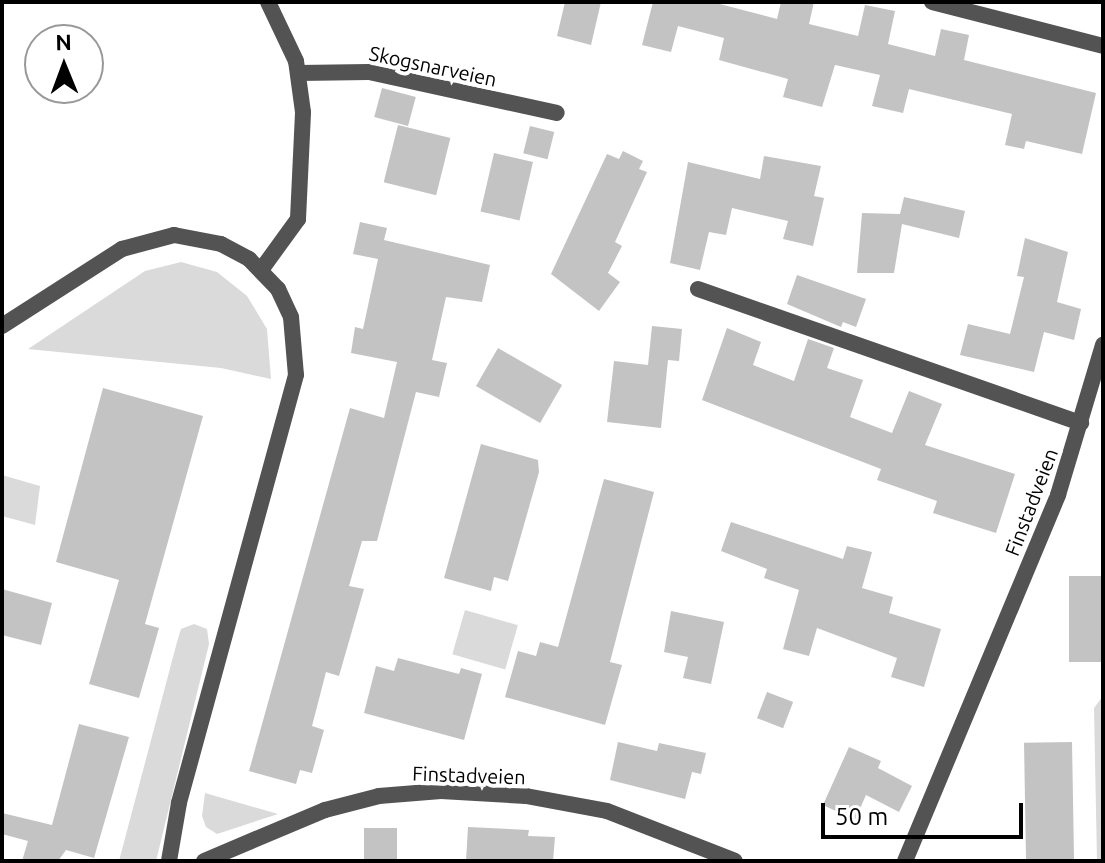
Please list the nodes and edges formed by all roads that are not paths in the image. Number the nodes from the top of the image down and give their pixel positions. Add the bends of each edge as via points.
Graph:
1 (268, 2) edge
2 (932, 2) edge
3 (1103, 46) edge
4 (299, 73) junction
5 (557, 113) dead end
6 (261, 270) junction
7 (698, 289) dead end
8 (2, 326) edge
9 (1103, 345) edge
10 (1081, 423) junction
11 (169, 861) edge
12 (204, 861) edge
13 (735, 861) edge
14 (905, 861) edge

1 - 4 street
2 - 3 street
4 - 5 street, Skogsnarveien via 369,72
4 - 6 street via 298,219
6 - 8 street via 209,240 150,239 122,249
6 - 11 street via 284,300 296,334 297,368 179,803
7 - 10 street
9 - 10 street, Finstadveien
10 - 14 street, Finstadveien via 1058,495
12 - 13 street, Finstadveien via 325,810 379,796 441,791 526,796 607,811

